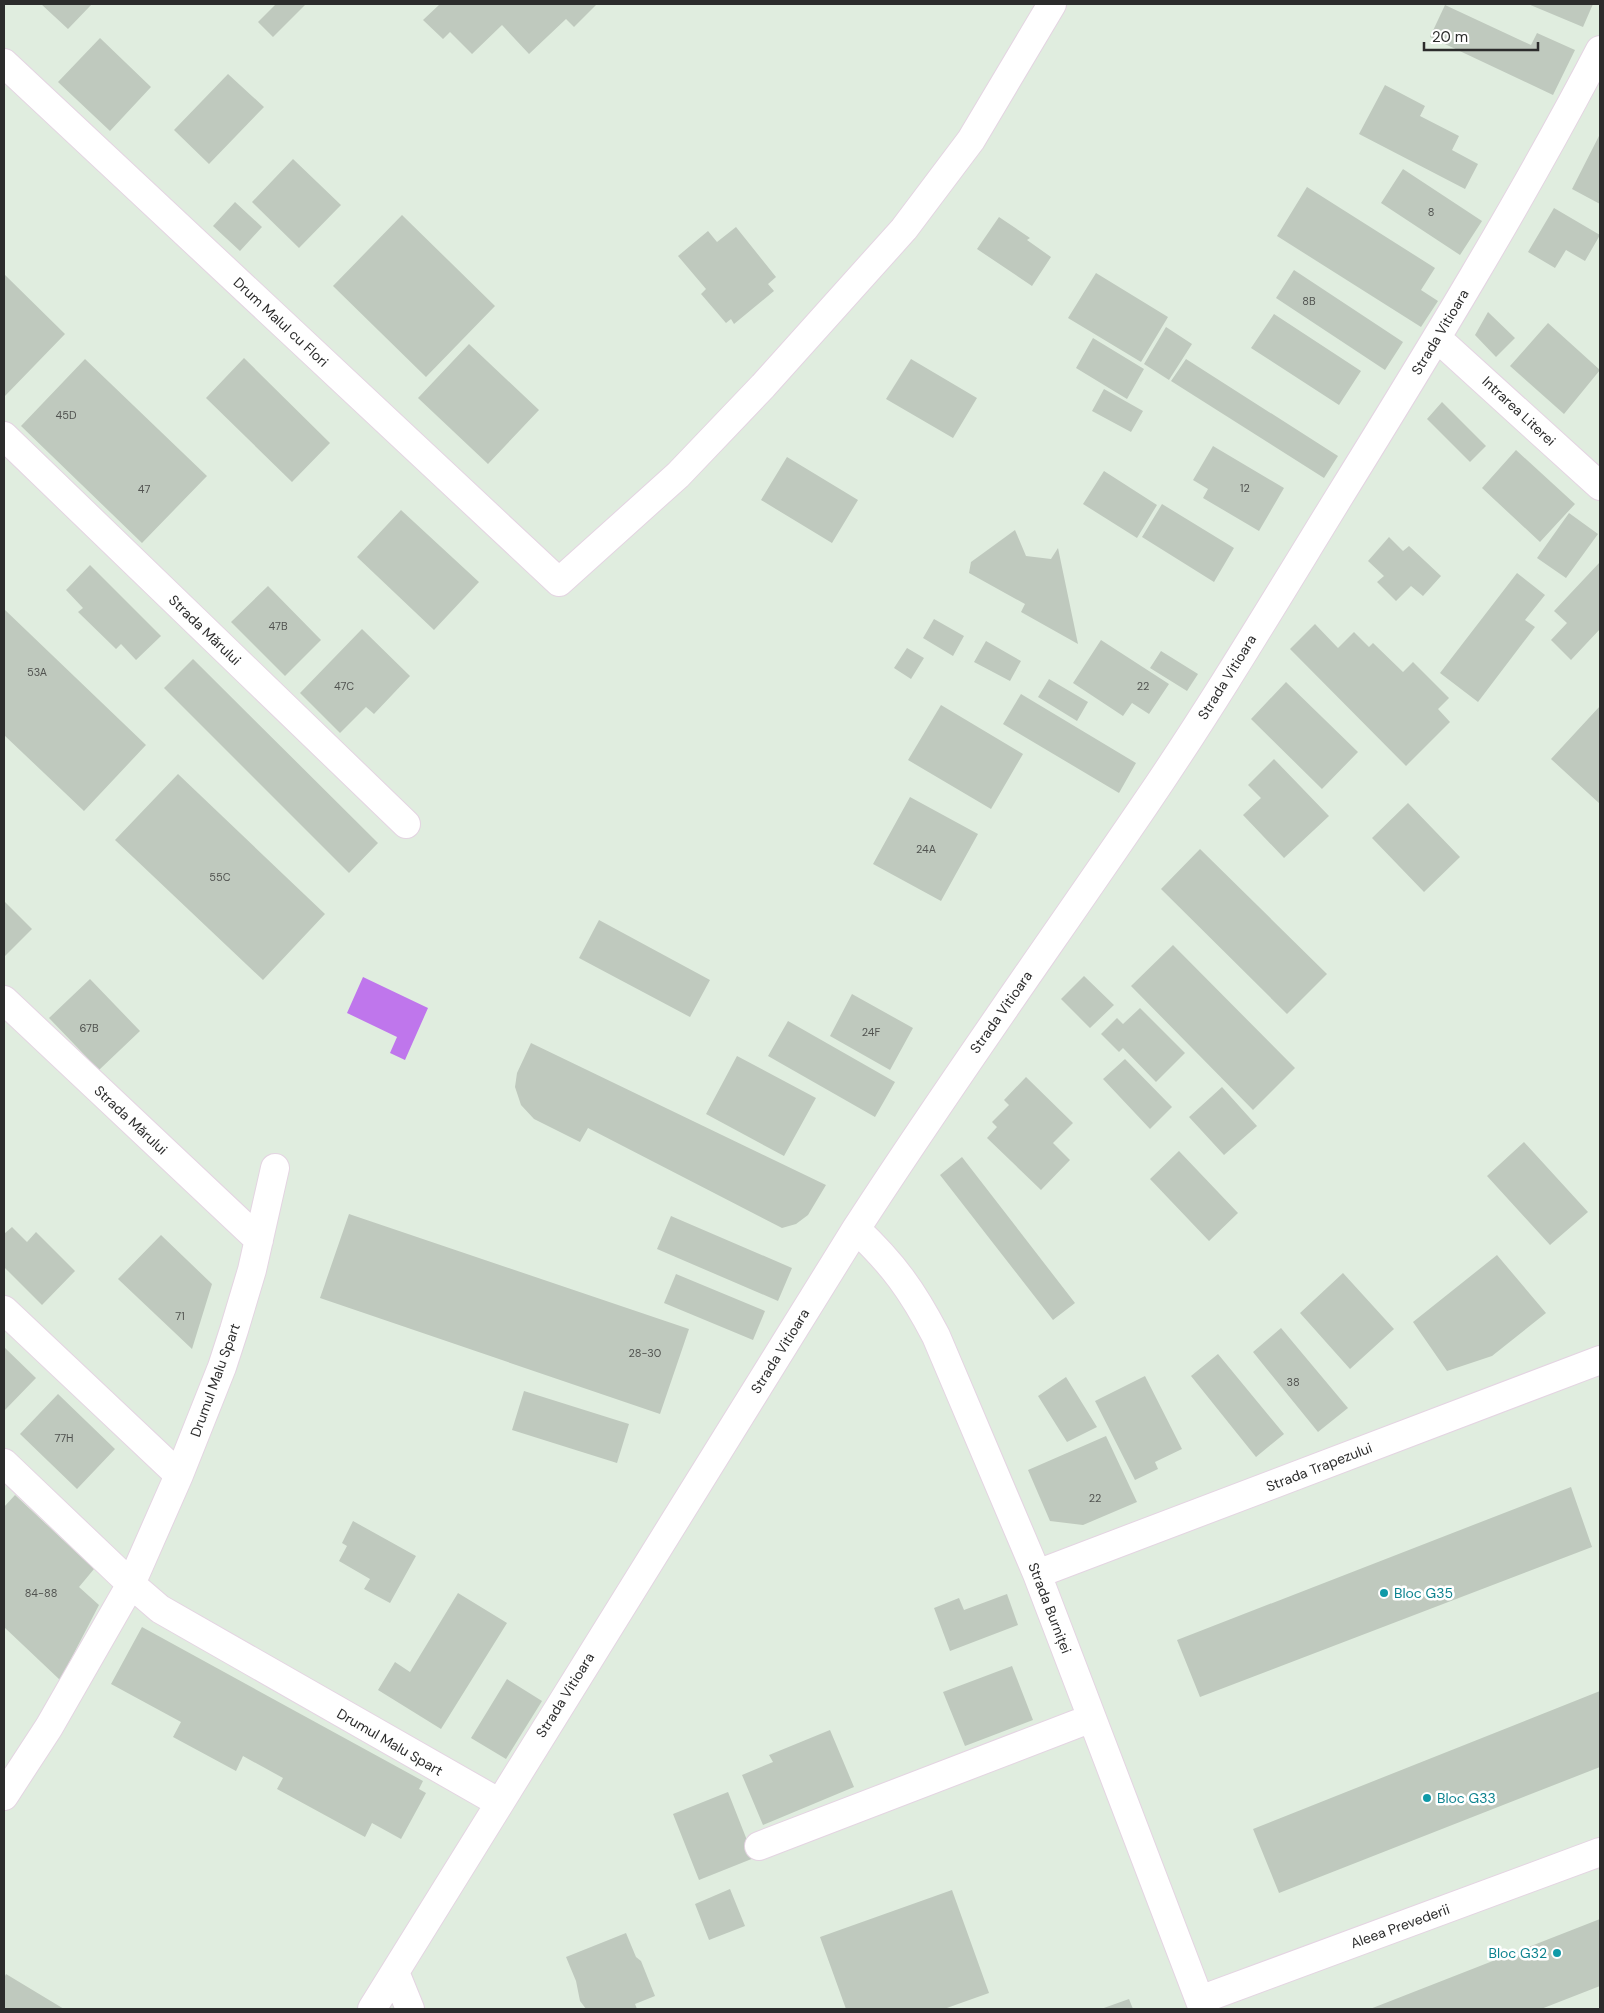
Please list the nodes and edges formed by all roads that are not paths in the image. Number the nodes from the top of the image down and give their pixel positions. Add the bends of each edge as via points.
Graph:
1 (1052, 4) edge
2 (1598, 57) edge
3 (4, 63) edge
4 (1437, 338) junction
5 (4, 436) edge
6 (1600, 486) edge
7 (406, 824) dead end
8 (4, 1000) edge
9 (275, 1168) dead end
10 (856, 1229) junction
11 (259, 1240) junction
12 (4, 1310) edge
13 (1600, 1360) edge
14 (4, 1463) edge
15 (179, 1475) junction
16 (1037, 1574) junction
17 (131, 1584) junction
18 (1092, 1718) junction
19 (4, 1796) edge
20 (498, 1802) junction
21 (759, 1846) dead end
22 (1600, 1852) edge
23 (394, 1972) junction
24 (1202, 2005) edge
25 (372, 2009) edge
26 (410, 2009) edge

1 - 3 street, Drum Malul cu Flori via 971,140 904,229 696,456 559,582
2 - 4 street, Strada Vitioara
4 - 6 street, Intrarea Literei
4 - 10 street, Strada Vitioara via 1146,803 921,1128
5 - 7 street, Strada Mărului
8 - 11 street, Strada Mărului
9 - 11 street, Drumul Malu Spart
10 - 16 street, Strada Burniței via 899,1274 919,1303
10 - 20 street, Strada Vitioara
11 - 15 street, Drumul Malu Spart via 222,1366
12 - 15 street
13 - 16 street, Strada Trapezului
14 - 17 street, Drumul Malu Spart
15 - 17 street, Drumul Malu Spart
16 - 18 street, Strada Burniței
17 - 19 street, Drumul Malu Spart via 84,1669
17 - 20 street, Drumul Malu Spart via 160,1609
18 - 21 street
18 - 24 street, Strada Burniței
20 - 23 street, Strada Vitioara
22 - 24 street, Aleea Prevederii
23 - 25 street, Strada Vitioara
23 - 26 street

